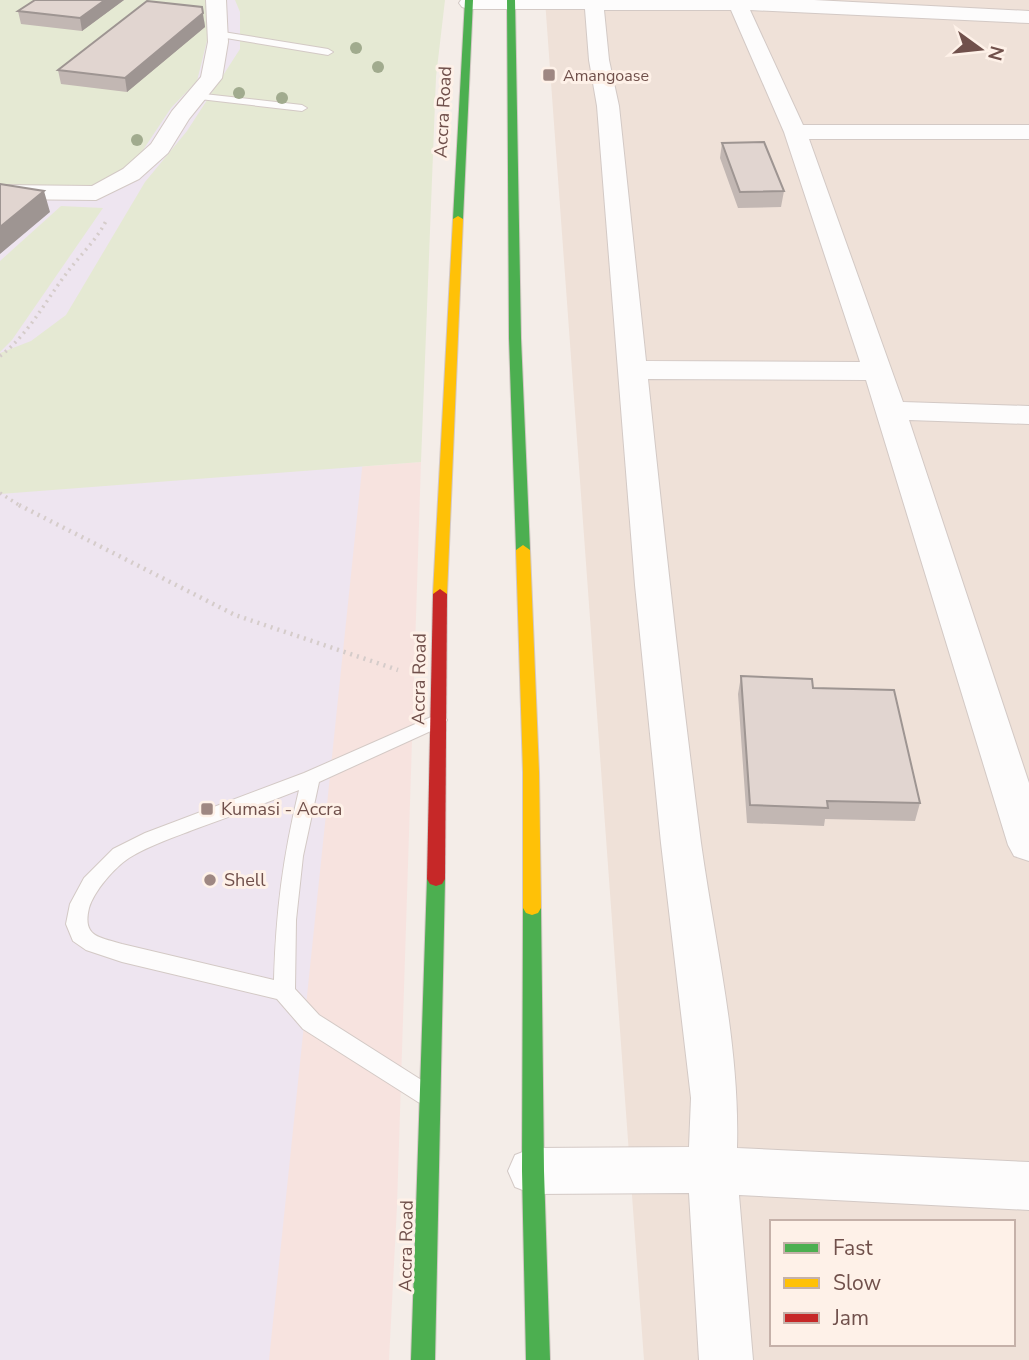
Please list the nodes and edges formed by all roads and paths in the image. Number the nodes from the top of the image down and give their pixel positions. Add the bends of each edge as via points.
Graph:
1 (216, 0) edge
2 (469, 1) edge
3 (511, 1) edge
4 (594, 2) edge
5 (878, 4) edge
6 (738, 5) junction
7 (1029, 17) edge
8 (218, 34) junction
9 (328, 52) dead end
10 (195, 96) junction
11 (302, 108) dead end
12 (795, 131) junction
13 (1029, 132) edge
14 (0, 192) edge
15 (96, 193) junction
16 (0, 356) edge
17 (632, 370) junction
18 (877, 371) junction
19 (891, 411) junction
20 (1029, 415) edge
21 (0, 493) edge
22 (438, 684) junction
23 (438, 720) junction
24 (311, 778) junction
25 (1029, 845) edge
26 (284, 992) junction
27 (428, 1097) junction
28 (712, 1170) junction
29 (533, 1171) junction
30 (1029, 1186) edge
31 (423, 1360) edge
32 (538, 1360) edge
33 (726, 1360) edge

1 - 8 street
2 - 3 street
2 - 22 highway, Accra Road via 455,330 441,502
3 - 4 street
3 - 29 highway via 515,338 531,772
4 - 6 street
4 - 17 street
5 - 6 street
5 - 7 street
6 - 12 street
8 - 9 lane
8 - 10 street via 211,78
10 - 11 lane
10 - 15 street via 160,148 131,174
12 - 13 street
12 - 18 street
14 - 15 street
15 - 16 path via 109,213 100,235 69,269 28,331
17 - 18 street
17 - 28 street via 677,816 715,1098
18 - 19 street
19 - 20 street
19 - 25 street
21 - 22 path via 235,615
22 - 23 highway, Accra Road
23 - 24 lane
23 - 27 highway, Accra Road
24 - 26 lane via 293,856
24 - 26 lane via 120,854 91,884 76,924 80,935 93,944
26 - 27 lane via 311,1022
27 - 31 highway, Accra Road
28 - 29 street
28 - 30 street
28 - 33 street
29 - 32 highway

